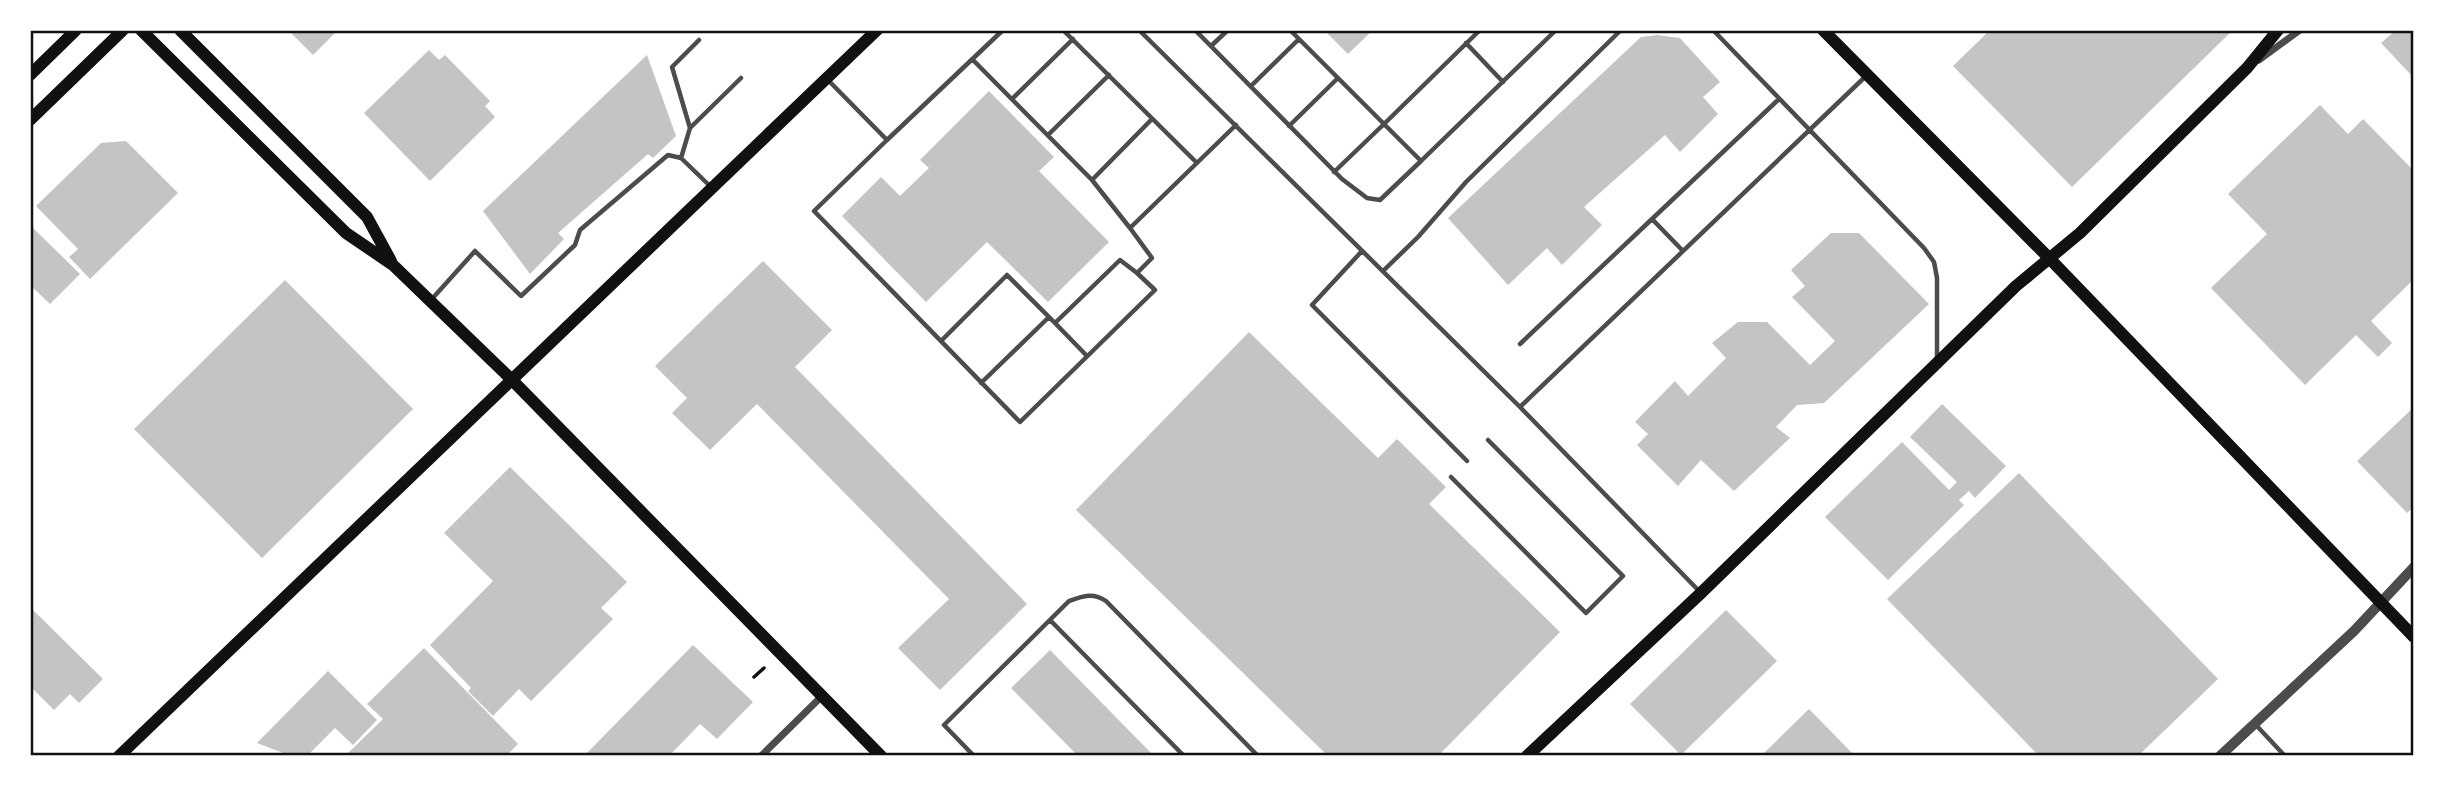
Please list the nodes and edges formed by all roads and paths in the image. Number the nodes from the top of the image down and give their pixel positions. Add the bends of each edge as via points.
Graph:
1 (76, 30) edge
2 (122, 30) edge
3 (141, 30) edge
4 (180, 30) edge
5 (877, 30) edge
6 (1003, 30) edge
7 (1063, 30) edge
8 (1139, 30) edge
9 (1195, 30) edge
10 (1227, 30) edge
11 (1290, 30) edge
12 (1480, 30) edge
13 (1556, 30) edge
14 (1621, 30) edge
15 (1713, 30) edge
16 (1823, 30) edge
17 (2277, 30) edge
18 (2300, 30) edge
19 (1073, 39) junction
20 (1299, 39) junction
21 (699, 40) dead end
22 (1466, 43) junction
23 (1211, 46) junction
24 (973, 60) junction
25 (2247, 68) junction
26 (30, 75) edge
27 (1109, 75) junction
28 (1867, 75) junction
29 (741, 78) dead end
30 (1338, 78) junction
31 (826, 79) junction
32 (1503, 82) junction
33 (1251, 86) junction
34 (1012, 99) junction
35 (1779, 99) junction
36 (1152, 119) junction
37 (30, 120) edge
38 (1384, 124) junction
39 (1236, 125) junction
40 (1289, 126) junction
41 (690, 128) junction
42 (1810, 130) junction
43 (1048, 135) junction
44 (887, 140) junction
45 (681, 158) junction
46 (1421, 162) junction
47 (1196, 163) junction
48 (1334, 172) junction
49 (1092, 180) junction
50 (712, 188) junction
51 (1652, 219) junction
52 (1130, 228) junction
53 (1362, 251) junction
54 (1683, 251) junction
55 (2050, 259) junction
56 (393, 265) junction
57 (1383, 271) junction
58 (1137, 273) junction
59 (430, 301) junction
60 (1049, 317) junction
61 (1055, 323) junction
62 (941, 341) junction
63 (1520, 344) dead end
64 (1087, 356) junction
65 (1937, 362) junction
66 (511, 379) junction
67 (981, 383) junction
68 (1520, 407) junction
69 (1488, 440) dead end
70 (1467, 461) dead end
71 (1451, 477) dead end
72 (2414, 566) edge
73 (1701, 593) junction
74 (2380, 602) junction
75 (1050, 619) junction
76 (2414, 636) edge
77 (764, 667) dead end
78 (754, 677) dead end
79 (822, 696) junction
80 (2255, 724) junction
81 (118, 756) edge
82 (761, 756) edge
83 (881, 756) edge
84 (974, 756) edge
85 (1184, 756) edge
86 (1257, 756) edge
87 (1527, 756) edge
88 (2220, 756) edge
89 (2285, 756) edge

1 - 26 main road
2 - 37 main road
3 - 56 main road via 346,233
4 - 56 main road via 367,217
5 - 31 main road
6 - 24 lane
7 - 19 lane
8 - 39 lane
9 - 23 lane
10 - 23 lane
11 - 20 lane
12 - 22 lane
13 - 32 lane
14 - 57 lane
15 - 35 lane
16 - 28 main road
17 - 25 main road
18 - 25 street
19 - 27 lane
19 - 34 lane
20 - 30 lane
20 - 33 lane
21 - 41 lane via 672,67
22 - 32 lane
22 - 38 lane
23 - 33 lane
24 - 34 lane
24 - 44 lane
25 - 55 main road
27 - 36 lane
27 - 43 lane
28 - 42 lane
28 - 55 main road
29 - 41 lane
30 - 38 lane
30 - 40 lane
31 - 44 lane
31 - 50 main road
32 - 46 lane
33 - 40 lane
34 - 43 lane
35 - 42 lane
35 - 51 lane
36 - 47 lane
36 - 49 lane
38 - 46 lane
38 - 48 lane
39 - 47 lane
39 - 53 lane
40 - 48 lane
41 - 45 lane
42 - 54 lane
42 - 65 lane via 1934,262
43 - 49 lane
44 - 62 lane via 814,211
45 - 50 lane
45 - 59 lane via 668,155 580,230 575,245 521,296 475,251
46 - 48 lane via 1380,200 1367,198
47 - 52 lane
49 - 52 lane
50 - 66 main road
51 - 54 lane
51 - 63 lane
52 - 58 lane via 1152,258
53 - 57 lane
53 - 70 lane via 1312,305
54 - 68 lane
55 - 65 main road
55 - 74 main road
56 - 59 main road
57 - 68 lane
58 - 61 lane via 1120,260
58 - 64 lane via 1154,290
59 - 66 main road
60 - 61 lane
60 - 62 lane via 1007,275
60 - 67 lane
61 - 64 lane
62 - 67 lane
64 - 67 lane via 1020,422
65 - 73 main road
66 - 79 main road
66 - 81 main road
68 - 73 lane
69 - 71 lane via 1622,576 1586,613
72 - 74 street
73 - 87 main road
74 - 76 main road
74 - 80 street
75 - 84 lane via 944,725
75 - 85 lane
75 - 86 lane via 1069,601 1097,595
77 - 78 path
79 - 82 street
79 - 83 main road
80 - 88 street
80 - 89 lane

